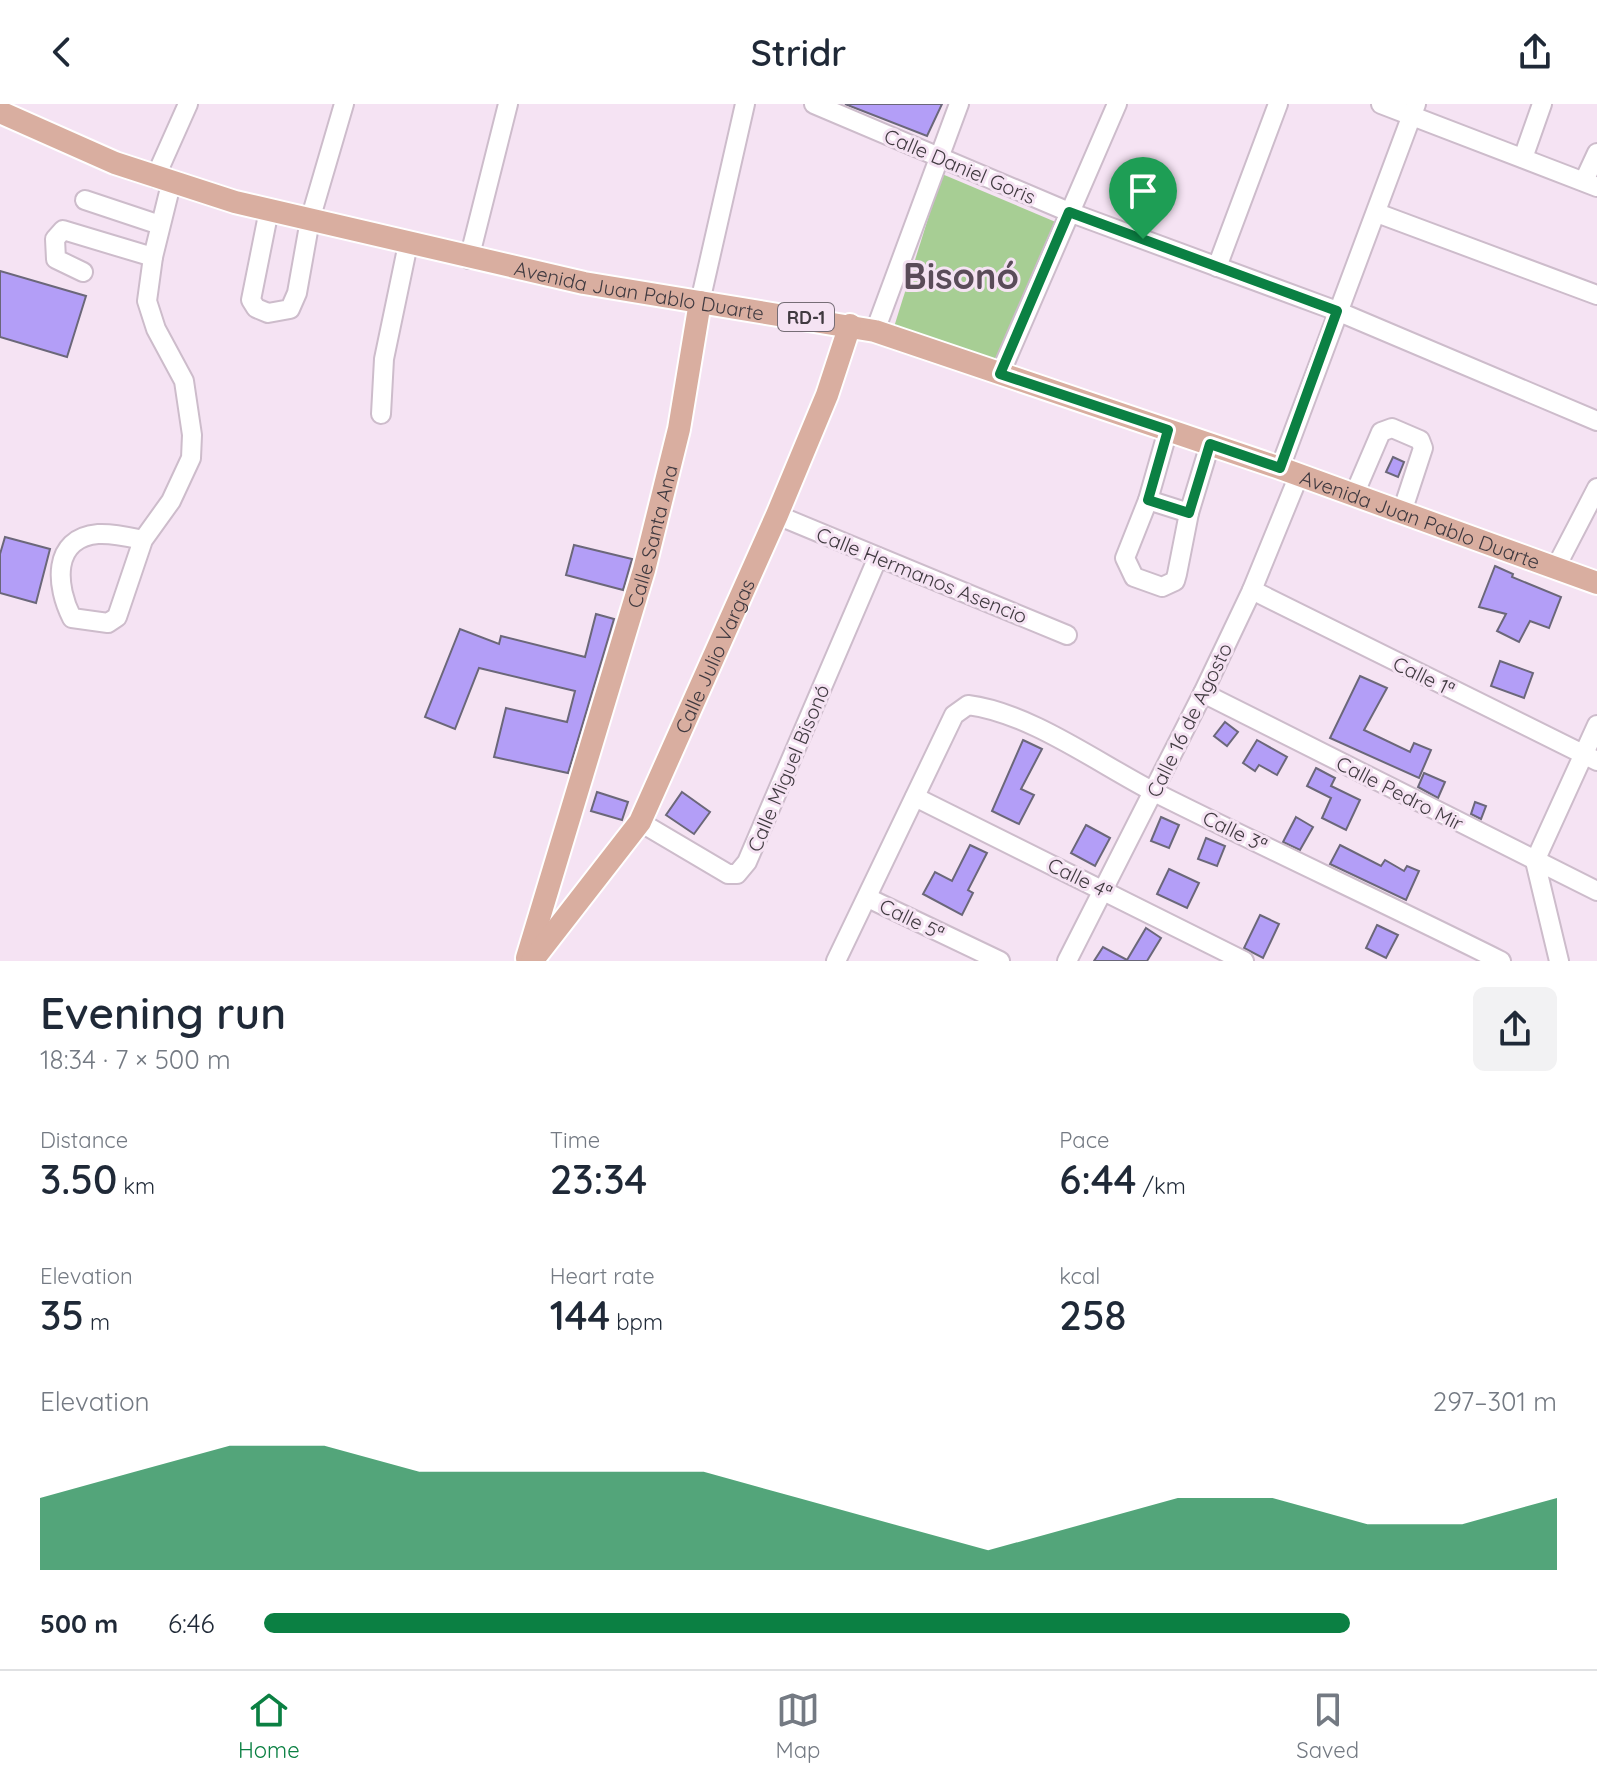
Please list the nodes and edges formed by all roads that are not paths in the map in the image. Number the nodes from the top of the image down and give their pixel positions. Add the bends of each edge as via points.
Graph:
1 (188, 104) edge
2 (344, 104) edge
3 (508, 104) edge
4 (745, 104) edge
5 (814, 104) edge
6 (959, 104) edge
7 (1117, 104) edge
8 (1278, 104) edge
9 (1381, 104) edge
10 (1542, 104) edge
11 (1414, 110) edge
12 (0, 112) edge
13 (1597, 153) edge
14 (939, 157) junction
15 (1523, 158) junction
16 (164, 179) junction
17 (1591, 184) edge
18 (85, 200) dead end
19 (269, 210) junction
20 (1069, 212) junction
21 (1377, 213) junction
22 (310, 220) junction
23 (160, 225) junction
24 (408, 244) junction
25 (153, 257) junction
26 (469, 259) junction
27 (1217, 267) junction
28 (83, 272) dead end
29 (1597, 295) edge
30 (700, 302) junction
31 (1337, 311) junction
32 (850, 325) junction
33 (875, 331) junction
34 (1000, 374) junction
35 (381, 414) dead end
36 (1597, 421) edge
37 (1168, 430) junction
38 (1210, 444) junction
39 (1290, 471) junction
40 (1597, 488) edge
41 (1354, 495) junction
42 (1148, 500) junction
43 (1402, 512) junction
44 (1189, 513) junction
45 (777, 515) junction
46 (143, 540) junction
47 (878, 557) junction
48 (1556, 567) junction
49 (1597, 583) edge
50 (1252, 590) junction
51 (1067, 635) dead end
52 (1203, 693) junction
53 (1597, 725) edge
54 (1590, 757) edge
55 (1154, 792) junction
56 (915, 797) junction
57 (640, 822) junction
58 (1535, 861) junction
59 (557, 869) junction
60 (589, 888) junction
61 (1104, 890) junction
62 (1597, 891) edge
63 (868, 898) junction
64 (529, 961) edge
65 (836, 961) edge
66 (1000, 961) edge
67 (1067, 961) edge
68 (1244, 961) edge
69 (1501, 961) edge
70 (1559, 961) edge

1 - 16 street
2 - 22 street
3 - 26 street
4 - 30 street, Calle Santa Ana
5 - 14 street, Calle Daniel Goris
6 - 14 street
7 - 20 street
8 - 27 street
9 - 11 street
10 - 15 street
11 - 15 street
11 - 21 street, Calle 16 de Agosto
12 - 16 main road, Avenida Juan Pablo Duarte / RD-1
13 - 17 street
14 - 20 street, Calle Daniel Goris
14 - 33 street
15 - 17 street
16 - 19 main road, Avenida Juan Pablo Duarte / RD-1
16 - 23 street
18 - 23 street
19 - 22 main road, Avenida Juan Pablo Duarte / RD-1
19 - 22 street via 251,290 256,308 268,313 290,309
20 - 27 street, Calle Daniel Goris
20 - 34 street
21 - 29 street
21 - 31 street, Calle 16 de Agosto
22 - 24 main road, Avenida Juan Pablo Duarte / RD-1
23 - 25 street
24 - 26 main road, Avenida Juan Pablo Duarte / RD-1
24 - 35 street via 384,359
25 - 28 street via 63,230 55,239 56,259
25 - 46 street via 150,316 184,381 192,435 191,458 171,501
26 - 30 main road, Avenida Juan Pablo Duarte / RD-1
27 - 31 street, Calle Daniel Goris
30 - 32 main road, Avenida Juan Pablo Duarte / RD-1
30 - 59 main road, Calle Santa Ana via 665,491
31 - 36 street, Calle Daniel Goris
31 - 39 street, Calle 16 de Agosto
32 - 33 main road, Avenida Juan Pablo Duarte / RD-1
32 - 45 main road, Calle Julio Vargas
33 - 34 main road, Avenida Juan Pablo Duarte / RD-1
34 - 37 main road, Avenida Juan Pablo Duarte / RD-1
37 - 38 main road, Avenida Juan Pablo Duarte / RD-1
37 - 42 street
38 - 39 main road, Avenida Juan Pablo Duarte / RD-1
38 - 44 street
39 - 41 main road, Avenida Juan Pablo Duarte / RD-1
39 - 50 street, Calle 16 de Agosto
40 - 48 street
41 - 43 main road, Avenida Juan Pablo Duarte / RD-1
41 - 43 street via 1381,432 1392,428 1420,440 1423,448
42 - 44 street
42 - 44 street via 1126,566 1134,577 1162,587 1175,581
43 - 48 main road, Avenida Juan Pablo Duarte / RD-1
45 - 47 street, Calle Hermanos Asencio
45 - 57 main road, Calle Julio Vargas
46 - 46 street via 117,617 108,623 72,618 61,596 60,575 65,552 76,539 98,534
47 - 51 street, Calle Hermanos Asencio
47 - 57 street, Calle Miguel Bisonó via 747,862 737,874 728,874
48 - 49 main road, Avenida Juan Pablo Duarte / RD-1
50 - 52 street, Calle 16 de Agosto
50 - 54 street, Calle 1ª
52 - 55 street, Calle 16 de Agosto
52 - 58 street, Calle Pedro Mir
53 - 54 street
54 - 58 street
55 - 56 street, Calle 3ª via 1031,727 968,705 954,715
55 - 61 street, Calle 16 de Agosto
55 - 69 street, Calle 3ª
56 - 61 street, Calle 4ª
56 - 63 street
57 - 60 main road, Calle Julio Vargas
58 - 62 street, Calle Pedro Mir
58 - 70 street
59 - 60 main road
59 - 64 main road, Calle Santa Ana
60 - 64 main road, Calle Julio Vargas
61 - 67 street, Calle 16 de Agosto
61 - 68 street, Calle 4ª
63 - 65 street
63 - 66 street, Calle 5ª

